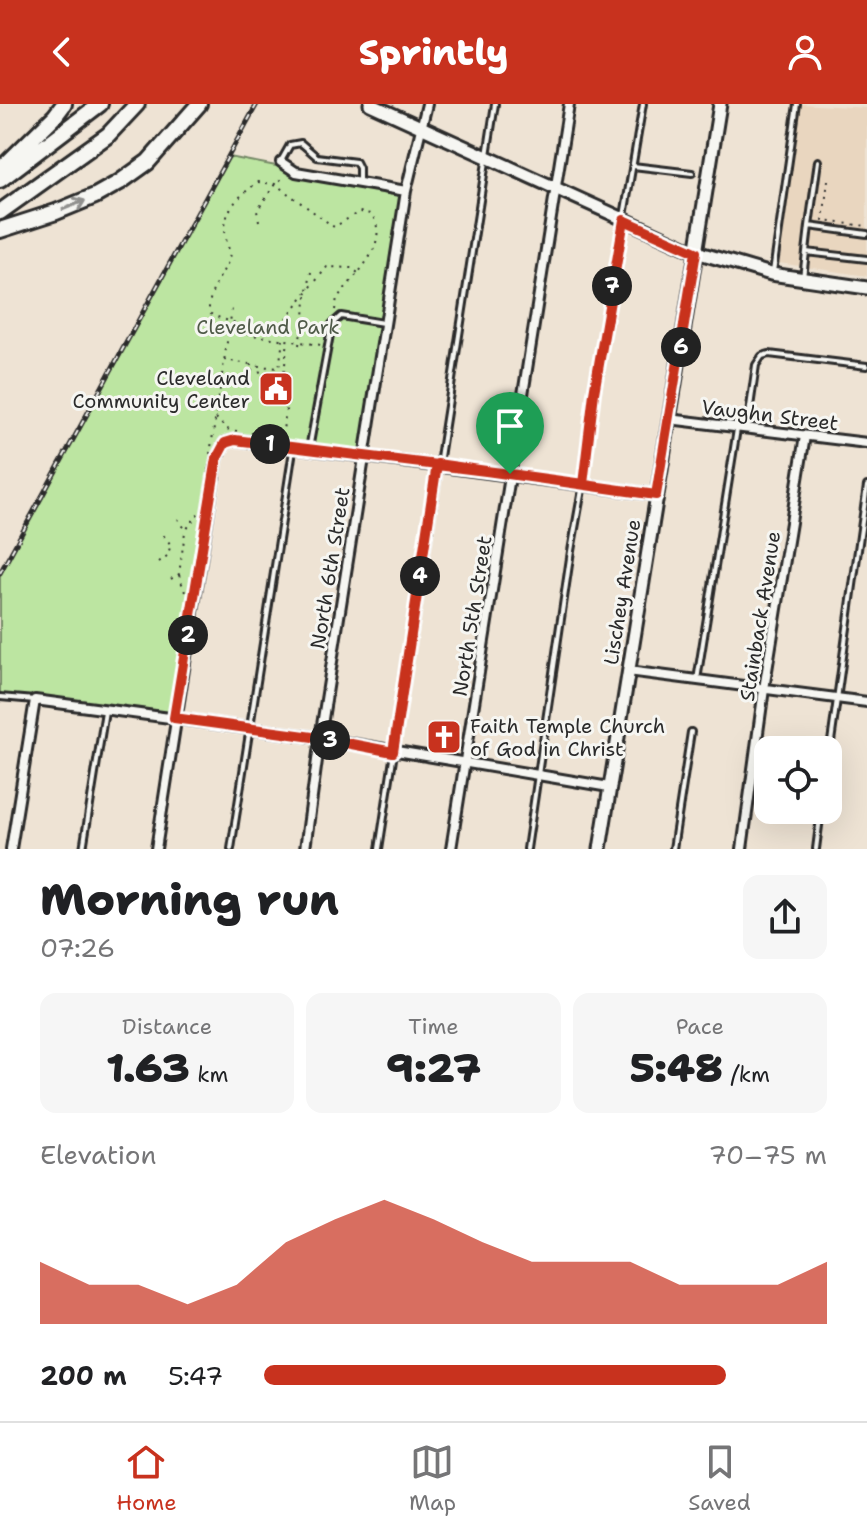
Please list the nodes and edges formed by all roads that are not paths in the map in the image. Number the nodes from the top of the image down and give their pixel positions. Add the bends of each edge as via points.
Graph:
1 (64, 104) edge
2 (100, 104) edge
3 (137, 104) edge
4 (199, 104) edge
5 (370, 104) edge
6 (427, 104) edge
7 (495, 104) edge
8 (569, 104) edge
9 (643, 104) edge
10 (720, 104) edge
11 (797, 104) edge
12 (423, 128) junction
13 (486, 158) junction
14 (818, 161) dead end
15 (281, 162) joint
16 (633, 166) junction
17 (0, 170) edge
18 (692, 173) dead end
19 (0, 180) edge
20 (359, 183) junction
21 (557, 188) junction
22 (406, 191) junction
23 (0, 212) edge
24 (624, 220) junction
25 (809, 226) junction
26 (0, 230) edge
27 (867, 234) edge
28 (696, 252) junction
29 (806, 252) junction
30 (867, 259) edge
31 (771, 274) junction
32 (802, 280) junction
33 (867, 288) edge
34 (385, 323) junction
35 (867, 366) edge
36 (669, 419) junction
37 (742, 428) junction
38 (805, 436) junction
39 (867, 443) edge
40 (294, 448) junction
41 (309, 449) junction
42 (364, 455) junction
43 (437, 464) junction
44 (510, 474) junction
45 (583, 484) junction
46 (867, 486) edge
47 (656, 495) junction
48 (628, 671) junction
49 (697, 680) junction
50 (764, 689) junction
51 (0, 697) edge
52 (837, 698) junction
53 (35, 700) junction
54 (867, 702) edge
55 (105, 709) junction
56 (174, 718) junction
57 (249, 729) junction
58 (691, 732) dead end
59 (832, 736) edge
60 (320, 738) junction
61 (393, 752) junction
62 (465, 763) junction
63 (537, 774) junction
64 (609, 787) junction
65 (819, 824) edge
66 (11, 849) edge
67 (83, 849) edge
68 (156, 849) edge
69 (231, 849) edge
70 (305, 849) edge
71 (379, 849) edge
72 (451, 849) edge
73 (527, 849) edge
74 (600, 849) edge
75 (673, 849) edge
76 (742, 849) edge
77 (816, 849) edge

1 - 17 highway
2 - 19 highway
3 - 23 highway via 108,135
26 -> 4 highway via 56,212 120,182 148,162
5 - 12 street
6 - 12 street, North 6th Street
7 - 13 lane
8 - 21 street, North 5th Street
9 - 16 lane
10 - 28 street, Lischey Avenue
11 - 31 lane
12 - 13 street
12 - 22 street, North 6th Street
13 - 21 street
13 - 43 lane
14 - 25 lane
15 - 20 street via 296,172
15 - 20 lane via 290,145 301,143 317,157 356,162
16 - 18 lane
16 - 24 lane
20 - 22 street
21 - 24 street
21 - 44 street, North 5th Street
22 - 34 street, North 6th Street
24 - 28 street
24 - 45 lane
25 - 27 lane
25 - 29 lane
28 - 31 street
28 - 36 street, Lischey Avenue
29 - 30 lane
29 - 32 lane
31 - 32 street
32 - 33 street
34 - 41 lane via 341,316 332,324
34 - 42 street, North 6th Street
35 - 37 lane via 762,356
36 - 37 street, Vaughn Street
36 - 47 street, Lischey Avenue
37 - 38 street, Vaughn Street
37 - 49 lane
38 - 39 street, Vaughn Street
38 - 50 street, Stainback Avenue
40 - 41 street
40 - 56 street via 235,440 225,443 217,458
40 - 57 lane
41 - 42 street
42 - 43 street
42 - 60 street, North 6th Street
43 - 44 street
43 - 61 lane
44 - 45 street
44 - 62 street, North 5th Street
45 - 47 street
45 - 63 lane
46 - 52 lane
47 - 48 street, Lischey Avenue
48 - 49 street
48 - 64 street, Lischey Avenue
49 - 50 street
50 - 52 street
50 - 76 street, Stainback Avenue
51 - 53 lane
52 - 54 street
52 - 59 lane
53 - 55 street
53 - 66 street
55 - 56 street
55 - 67 lane
56 - 57 street
56 - 68 street
57 - 60 street
57 - 69 lane
58 - 75 lane
60 - 61 street
60 - 70 street, North 6th Street
61 - 62 street
61 - 71 lane
62 - 63 street
62 - 72 street, North 5th Street
63 - 64 street
63 - 73 lane
64 - 74 street, Lischey Avenue
65 - 77 lane

